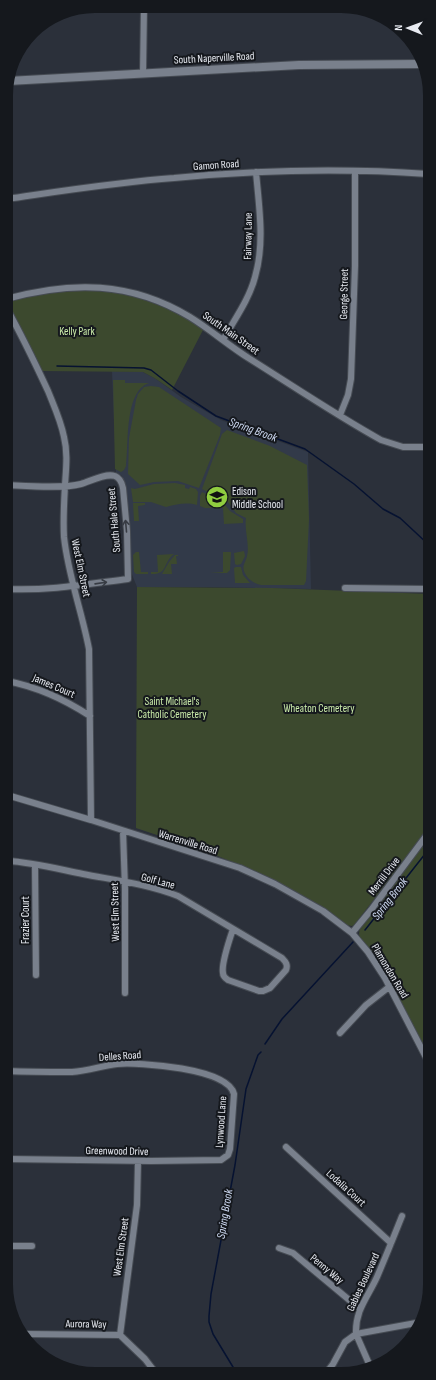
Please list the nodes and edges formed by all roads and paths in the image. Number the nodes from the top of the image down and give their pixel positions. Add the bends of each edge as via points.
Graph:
1 (144, 13) edge
2 (417, 64) edge
3 (143, 74) junction
4 (15, 81) edge
5 (354, 171) junction
6 (256, 172) junction
7 (423, 174) edge
8 (13, 198) edge
9 (13, 297) edge
10 (13, 321) edge
11 (223, 340) junction
12 (340, 415) junction
13 (423, 447) edge
14 (13, 485) edge
15 (65, 486) junction
16 (74, 587) junction
17 (345, 588) dead end
18 (13, 589) edge
19 (423, 589) edge
20 (13, 682) edge
21 (90, 716) junction
22 (13, 797) edge
23 (91, 820) junction
24 (123, 831) junction
25 (423, 840) edge
26 (13, 861) edge
27 (35, 865) junction
28 (125, 882) junction
29 (232, 929) junction
30 (352, 933) junction
31 (36, 976) dead end
32 (389, 987) junction
33 (125, 993) dead end
34 (340, 1033) dead end
35 (423, 1052) edge
36 (13, 1071) edge
37 (230, 1087) joint
38 (286, 1147) dead end
39 (226, 1158) joint
40 (13, 1159) edge
41 (138, 1161) junction
42 (402, 1216) dead end
43 (392, 1243) junction
44 (13, 1246) edge
45 (32, 1246) dead end
46 (279, 1248) dead end
47 (360, 1309) junction
48 (414, 1323) edge
49 (29, 1334) edge
50 (356, 1334) junction
51 (120, 1335) junction
52 (368, 1362) edge
53 (151, 1367) edge
54 (330, 1367) edge

1 - 3 street
2 - 3 main road, South Naperville Road via 299,65
3 - 4 main road, South Naperville Road
5 - 6 street, Gamon Road
5 - 7 street, Gamon Road
5 - 12 street, George Street via 355,273 351,379
6 - 8 street, Gamon Road via 148,180
6 - 11 street, Fairway Lane via 259,262 250,291
9 - 11 street, South Main Street via 69,287 98,287 123,291 169,306 192,318
10 - 15 street, West Elm Street via 41,375 64,435 67,458
11 - 12 street, South Main Street
12 - 13 street, South Main Street via 387,443 403,447
14 - 15 street, South Hale Street
15 - 16 street, West Elm Street via 64,536
16 -> 15 street, South Hale Street via 128,578 127,531 121,482 115,476
16 - 18 street
16 - 21 street, West Elm Street via 89,649
17 - 19 street
20 - 21 street, James Court via 67,701
21 - 23 street, West Elm Street
22 - 23 street, Warrenville Road
23 - 24 street, Warrenville Road
24 - 28 street, West Elm Street
24 - 30 street, Warrenville Road via 254,874 310,903
25 - 30 street, Merrill Drive
26 - 27 street, Golf Lane
27 - 28 street, Golf Lane
27 - 31 street, Frazier Court
28 - 29 street, Golf Lane via 178,896
28 - 33 street, West Elm Street
29 - 29 street, Golf Lane via 222,970 224,977 259,991 270,988 286,970 286,964 282,958
30 - 32 street, Plamondon Road via 368,952
32 - 34 street via 366,1004
32 - 35 street, Plamondon Road
36 - 37 street, Delles Road via 73,1072 117,1064 152,1064 200,1073 227,1083
37 - 39 street, Lynwood Lane via 234,1094 230,1149
38 - 43 street, Lodalia Court
39 - 41 street, Greenwood Drive via 218,1161
40 - 41 street, Greenwood Drive
41 - 51 street, West Elm Street via 137,1206
42 - 43 street, Gables Boulevard
43 - 47 street, Gables Boulevard
44 - 45 street
46 - 47 street, Penny Way via 293,1253
47 - 50 street, Gables Boulevard via 355,1322
48 - 50 street
49 - 51 street, Aurora Way
50 - 52 street
50 - 54 street via 345,1342
51 - 53 street, Aurora Way

